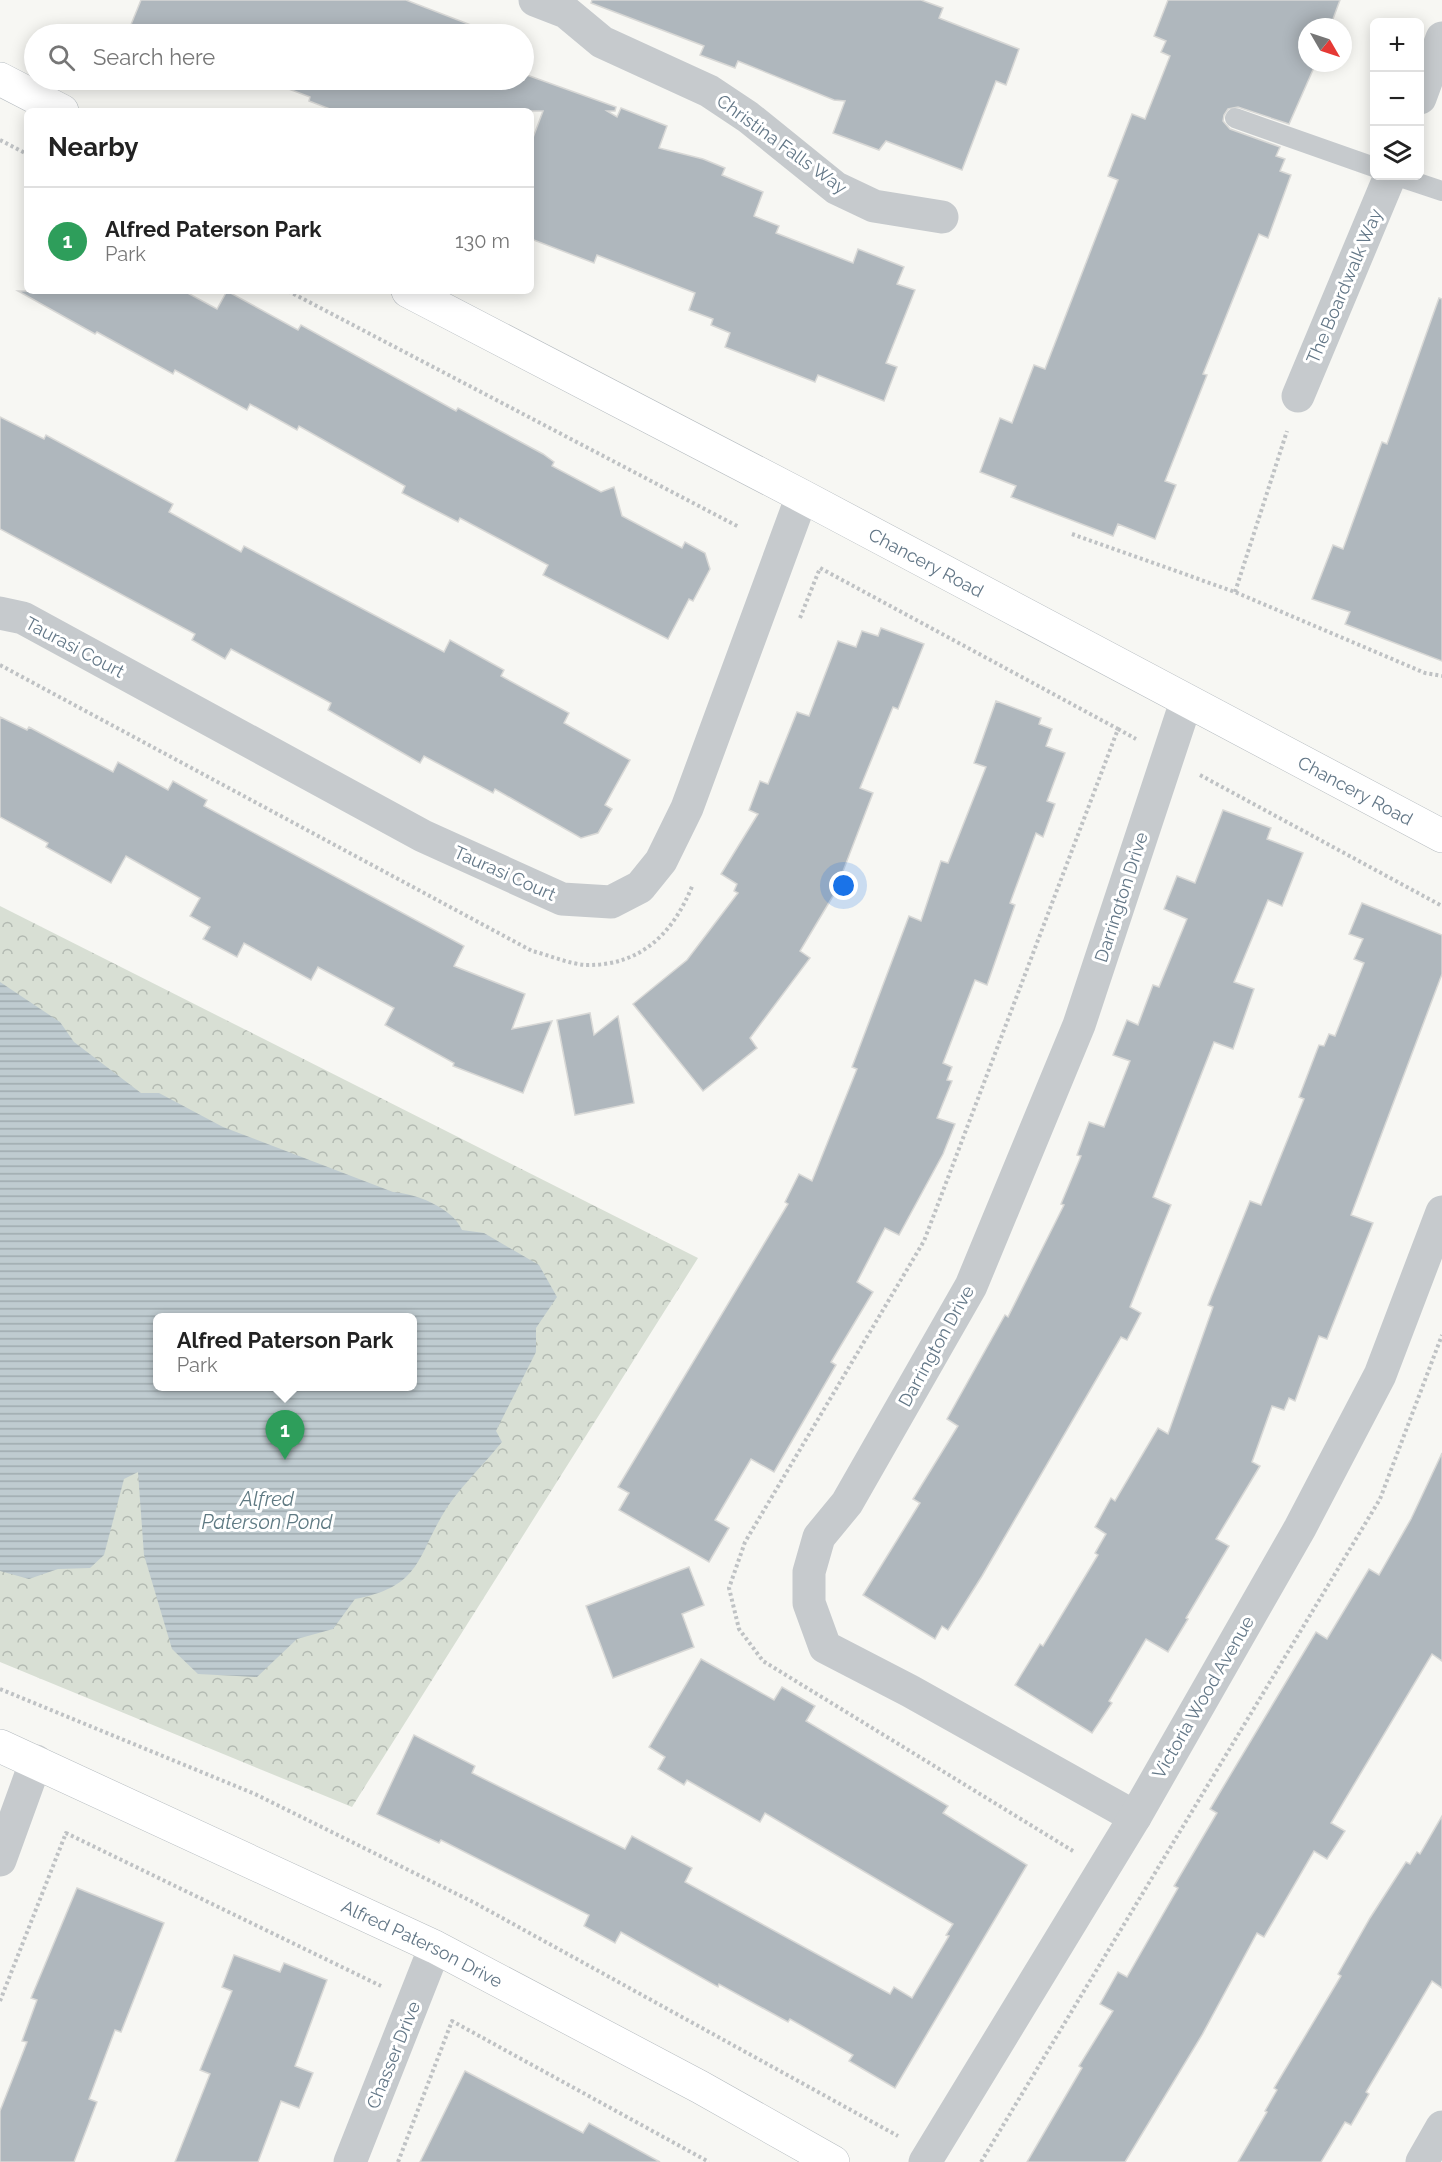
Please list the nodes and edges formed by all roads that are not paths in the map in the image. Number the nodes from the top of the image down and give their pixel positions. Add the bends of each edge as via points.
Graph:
1 (535, 0) edge
2 (568, 6) edge
3 (1442, 38) edge
4 (0, 79) edge
5 (1424, 85) edge
6 (56, 108) edge
7 (1235, 118) dead end
8 (1370, 166) edge
9 (1388, 180) edge
10 (1409, 180) edge
11 (1442, 191) edge
12 (942, 217) dead end
13 (414, 294) edge
14 (1298, 396) road end
15 (802, 496) junction
16 (0, 613) edge
17 (1186, 702) junction
18 (1442, 836) edge
19 (1442, 1212) edge
20 (0, 1746) edge
21 (36, 1761) junction
22 (1135, 1817) junction
23 (0, 1860) edge
24 (435, 1947) junction
25 (1442, 2127) edge
26 (928, 2158) edge
27 (350, 2162) edge
28 (833, 2162) edge
29 (1422, 2162) edge

1 - 2 street, Christina Falls Way
2 - 12 street, Christina Falls Way via 602,42 709,91 836,188 874,206
3 - 5 street
4 - 6 street
7 - 8 lane
9 - 14 street, The Boardwalk Way
10 - 11 lane
13 - 15 street, Chancery Road
15 - 16 street, Taurasi Court via 687,808 661,861 640,888 611,902 562,899 423,836 23,618
15 - 17 street, Chancery Road
17 - 18 street, Chancery Road
17 - 22 street, Darrington Drive via 1079,1025 971,1286 847,1503 819,1537 808,1572 809,1603 825,1647
19 - 22 street, Victoria Wood Avenue via 1380,1375 1300,1528
20 - 21 street, Alfred Paterson Drive
21 - 23 street
21 - 24 street, Alfred Paterson Drive
22 - 26 street, Victoria Wood Avenue
24 - 27 street, Chasser Drive
24 - 28 street, Alfred Paterson Drive
25 - 29 street

